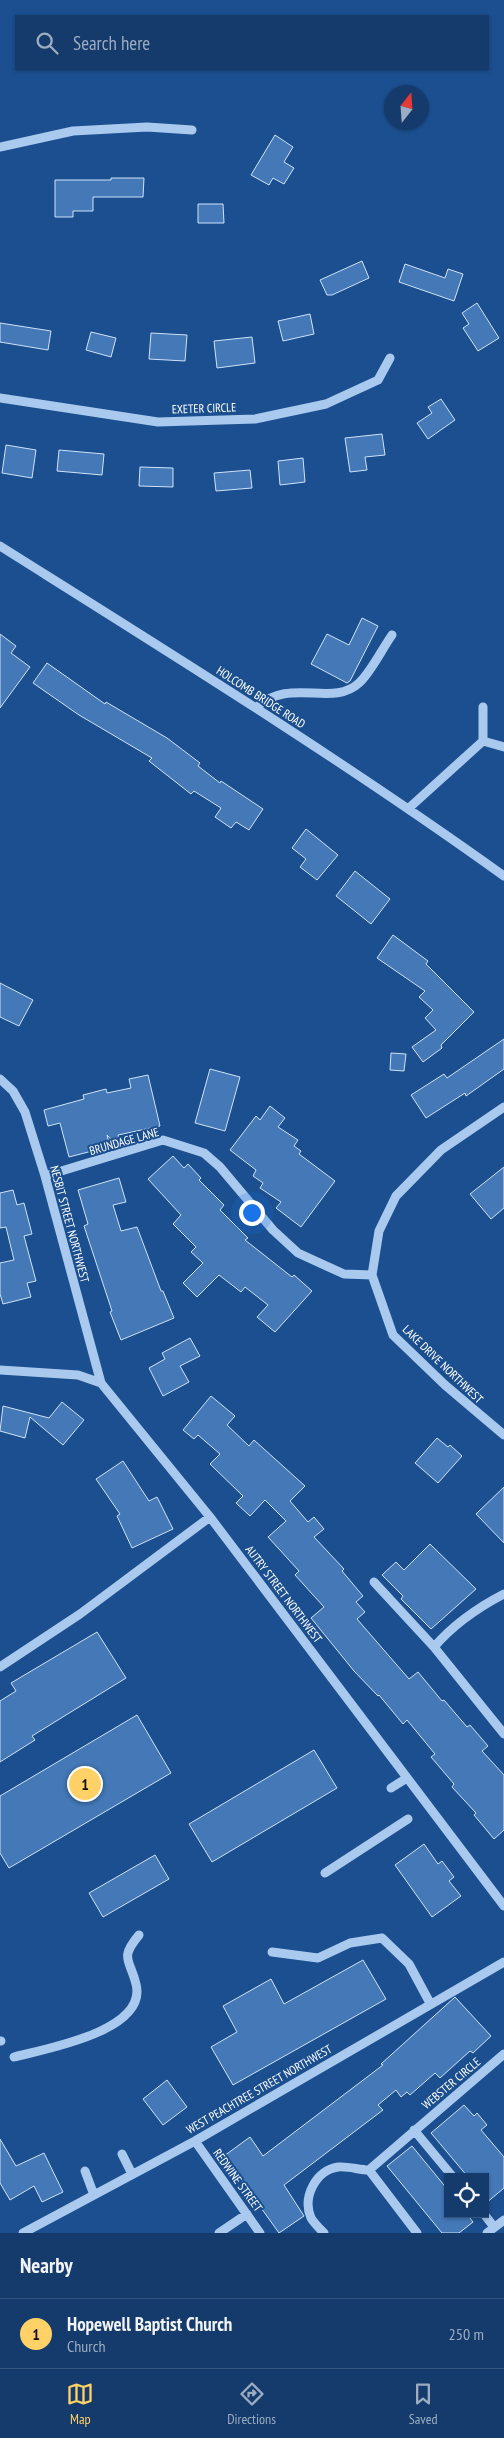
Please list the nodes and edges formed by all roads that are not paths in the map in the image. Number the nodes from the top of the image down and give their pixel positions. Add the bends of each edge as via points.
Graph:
1 (192, 130) dead end
2 (0, 147) edge
3 (390, 358) dead end
4 (0, 398) edge
5 (0, 546) edge
6 (392, 635) dead end
7 (483, 707) dead end
8 (256, 708) junction
9 (483, 742) junction
10 (504, 748) edge
11 (409, 808) junction
12 (504, 876) edge
13 (0, 1079) edge
14 (504, 1107) edge
15 (45, 1176) junction
16 (372, 1276) junction
17 (0, 1370) edge
18 (101, 1383) junction
19 (504, 1435) edge
20 (210, 1516) junction
21 (374, 1582) dead end
22 (504, 1594) edge
23 (434, 1647) junction
24 (0, 1667) edge
25 (504, 1734) edge
26 (407, 1778) junction
27 (391, 1788) dead end
28 (408, 1819) dead end
29 (325, 1873) dead end
30 (504, 1906) edge
31 (139, 1935) dead end
32 (272, 1952) dead end
33 (504, 1962) edge
34 (430, 2004) junction
35 (504, 2054) edge
36 (14, 2057) dead end
37 (414, 2130) junction
38 (194, 2141) junction
39 (122, 2154) dead end
40 (85, 2170) dead end
41 (369, 2170) junction
42 (450, 2173) edge
43 (132, 2174) junction
44 (94, 2195) junction
45 (247, 2214) junction
46 (486, 2218) edge
47 (504, 2220) edge
48 (491, 2230) edge
49 (24, 2233) edge
50 (218, 2233) edge
51 (260, 2233) edge
52 (324, 2233) edge
53 (417, 2233) edge

1 - 2 street via 147,127 73,131
3 - 4 street, EXETER CIRCLE via 378,380 326,404 255,419 158,422
5 - 8 street, HOLCOMB BRIDGE ROAD
6 - 8 street via 359,683 348,690 332,694 283,693 265,699
7 - 9 street
8 - 11 street, HOLCOMB BRIDGE ROAD
9 - 10 street
9 - 11 street
11 - 12 street, HOLCOMB BRIDGE ROAD
13 - 15 street, NESBIT STREET NORTHWEST via 20,1101
14 - 16 street via 441,1150 396,1196 379,1231
15 - 16 street, BRUNDAGE LANE via 163,1140 204,1153 298,1253 344,1274
15 - 18 street, NESBIT STREET NORTHWEST
16 - 19 street, LAKE DRIVE NORTHWEST via 393,1335
17 - 18 street via 78,1375
18 - 20 street, AUTRY STREET NORTHWEST
20 - 24 street via 80,1614
20 - 26 street, AUTRY STREET NORTHWEST
21 - 23 street
22 - 23 street via 478,1608 447,1632
23 - 25 street
26 - 27 street
26 - 30 street, AUTRY STREET NORTHWEST
28 - 29 street
31 - 36 street via 129,1947 128,1965 136,1984 137,1999 128,2012 111,2027
32 - 34 street via 318,1958 350,1943 382,1938 409,1964
33 - 34 street, WEST PEACHTREE STREET NORTHWEST
34 - 38 street, WEST PEACHTREE STREET NORTHWEST
35 - 37 street, WEBSTER CIRCLE
37 - 41 street, WEBSTER CIRCLE
37 - 42 street
38 - 43 street, WEST PEACHTREE STREET NORTHWEST
38 - 45 street, REDWINE STREET
39 - 43 street
40 - 44 street
41 - 52 street via 338,2167 325,2171 310,2190 311,2218
41 - 53 street
43 - 44 street, WEST PEACHTREE STREET NORTHWEST
44 - 49 street, WEST PEACHTREE STREET NORTHWEST
45 - 50 street
45 - 51 street, REDWINE STREET
46 - 48 street
47 - 48 street

